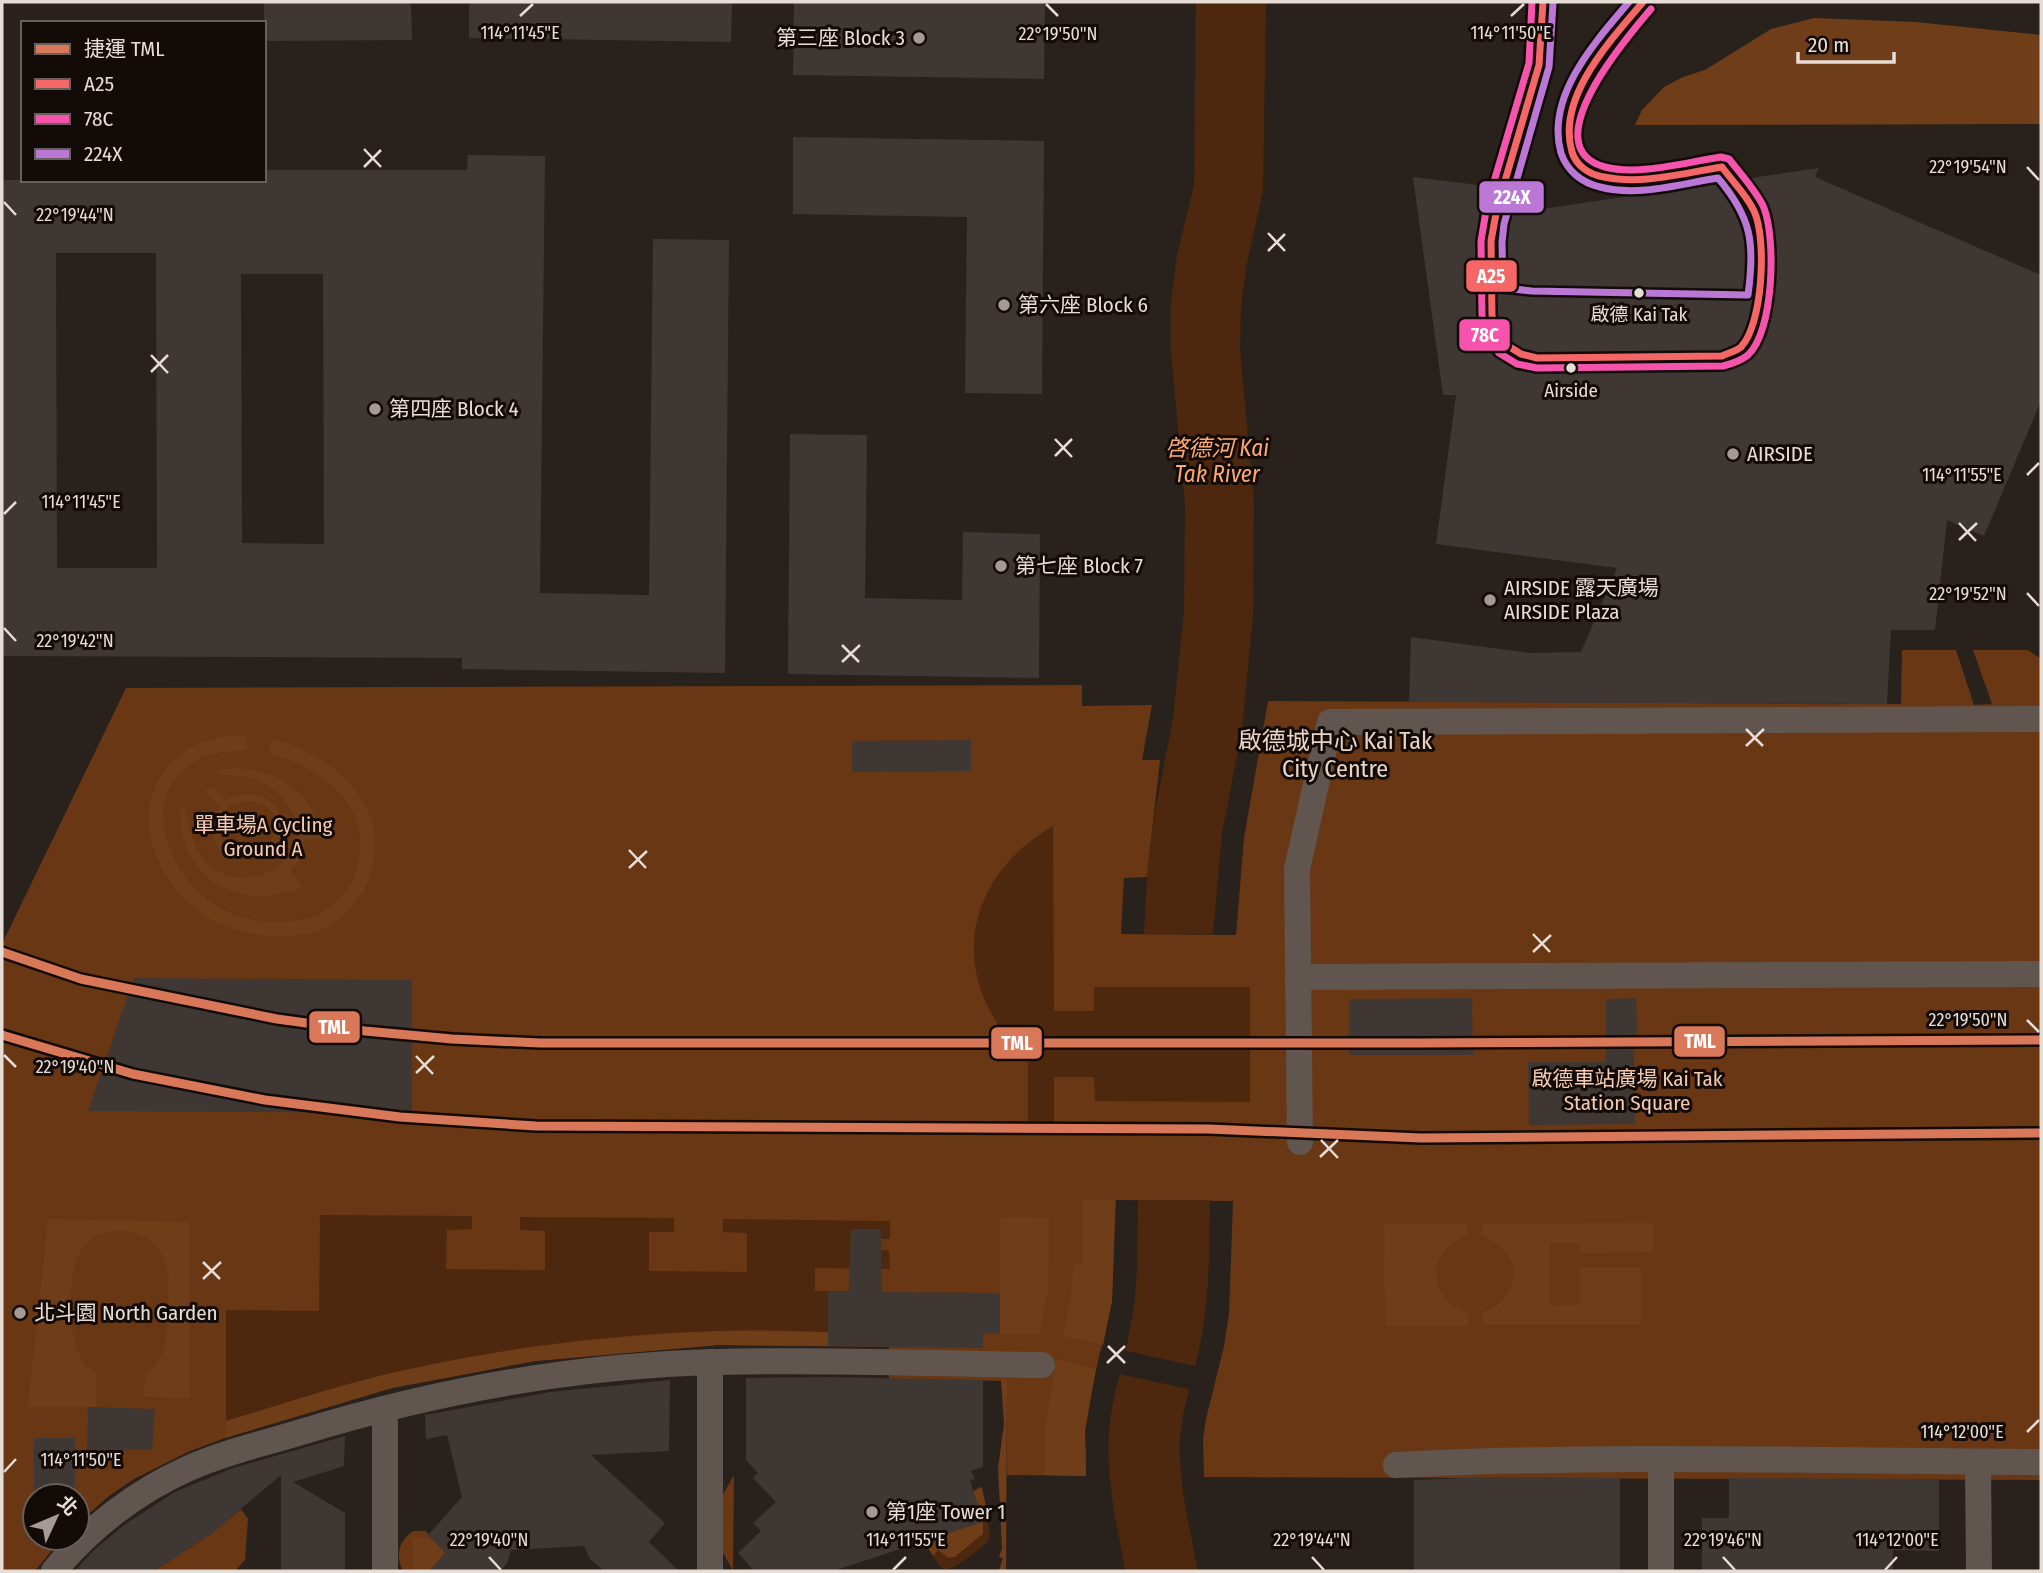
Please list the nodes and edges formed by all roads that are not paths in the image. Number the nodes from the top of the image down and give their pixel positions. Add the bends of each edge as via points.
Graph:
1 (2041, 719) edge
2 (2041, 974) edge
3 (1298, 977) junction
4 (1300, 1142) dead end
5 (1042, 1365) dead end
6 (710, 1375) junction
7 (385, 1423) dead end
8 (1661, 1459) junction
9 (1978, 1462) junction
10 (2041, 1462) edge
11 (1396, 1465) dead end
12 (54, 1571) edge
13 (385, 1571) edge
14 (710, 1571) edge
15 (1661, 1571) edge
16 (1979, 1571) edge

1 - 3 street via 1330,722 1297,869
2 - 3 street
3 - 4 street
5 - 6 street
6 - 12 street via 588,1371 458,1391 373,1410 206,1461 150,1488 116,1511
6 - 14 street
7 - 13 street
8 - 9 street
8 - 11 street
8 - 15 street
9 - 10 street
9 - 16 street

